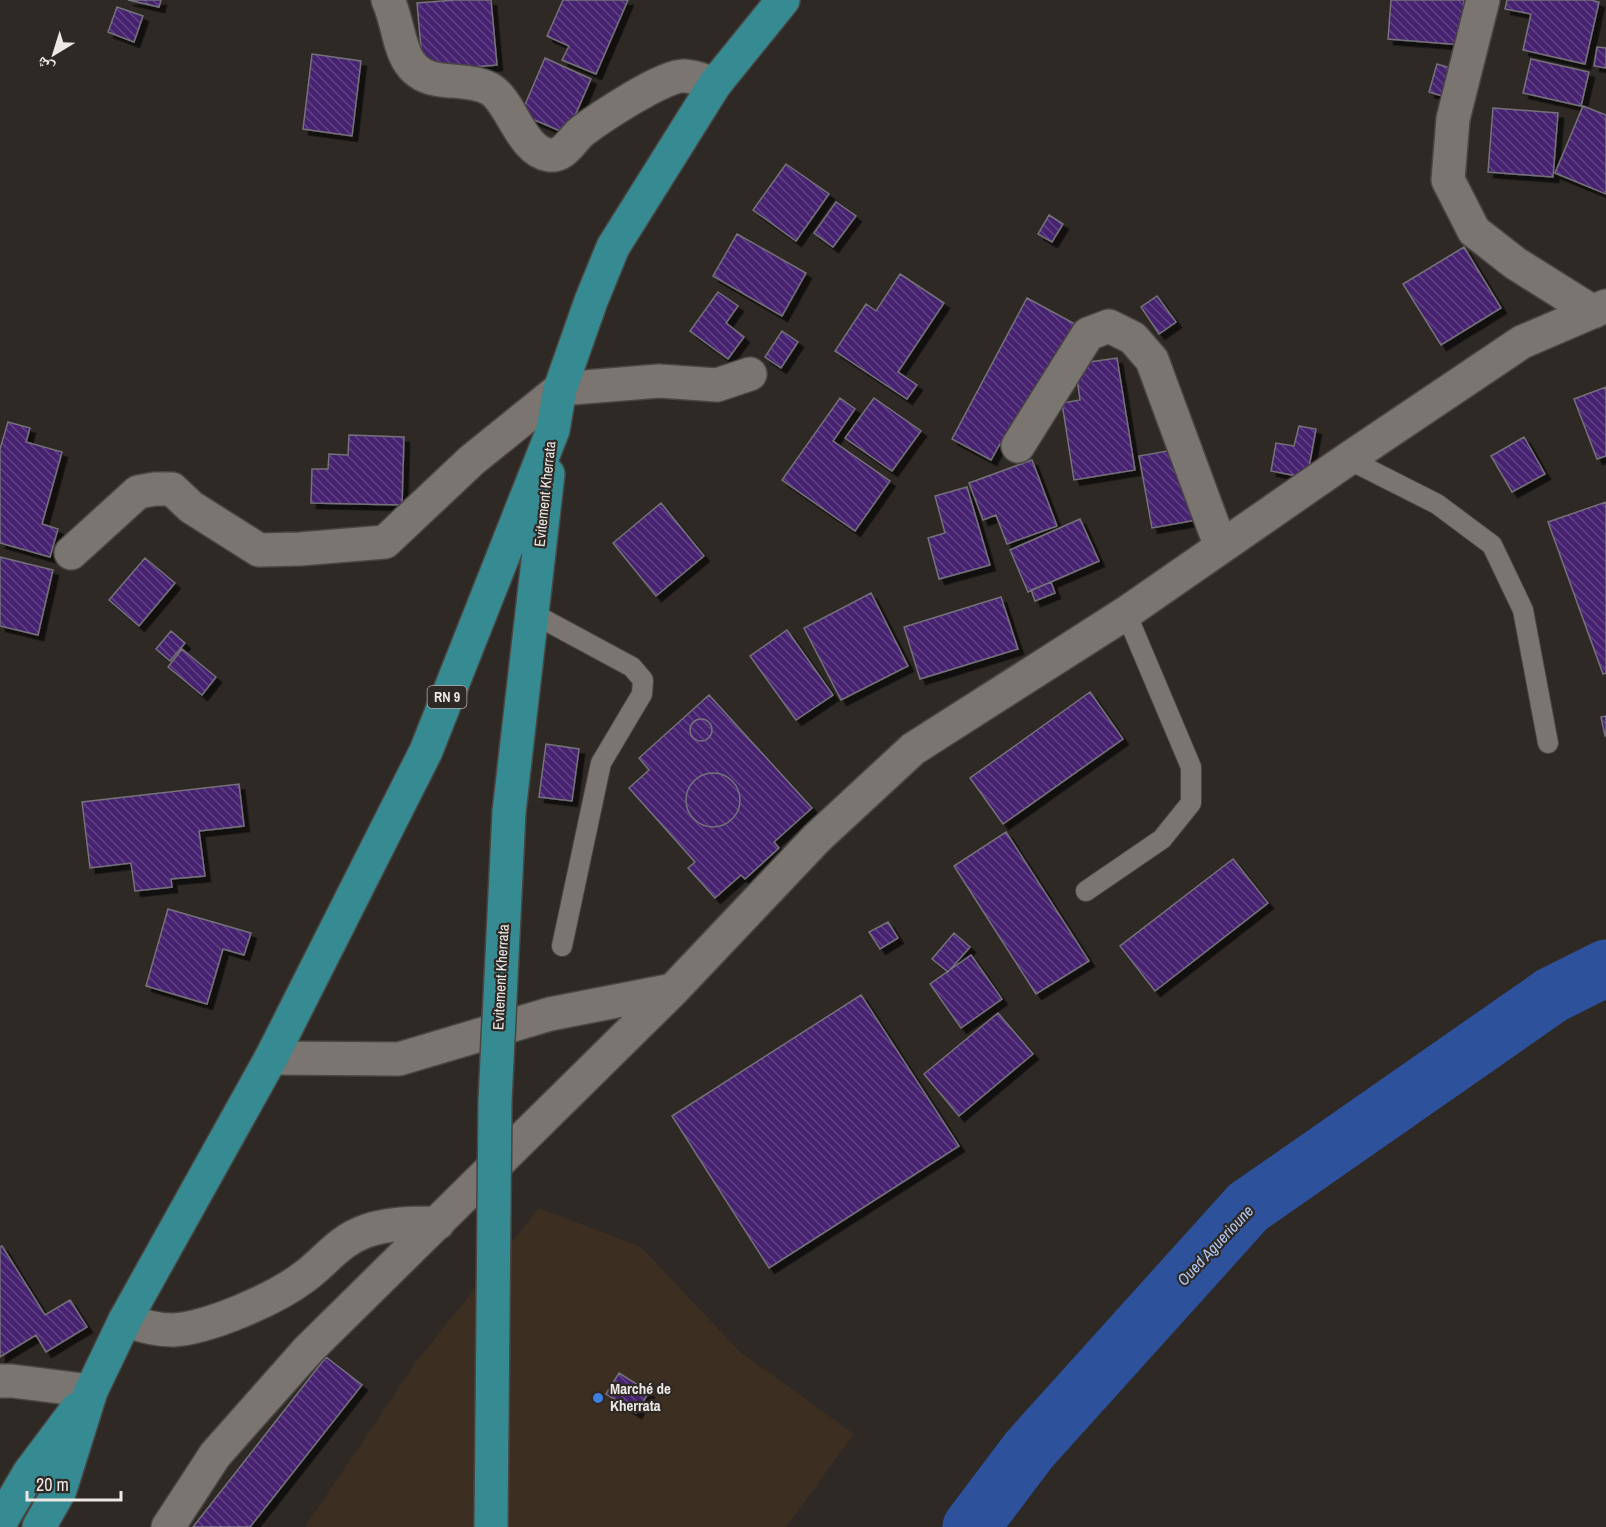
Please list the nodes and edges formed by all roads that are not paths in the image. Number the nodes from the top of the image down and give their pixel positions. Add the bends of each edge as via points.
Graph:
1 (388, 0) edge
2 (783, 0) edge
3 (1483, 0) edge
4 (715, 84) junction
5 (1599, 309) edge
6 (750, 374) dead end
7 (560, 389) junction
8 (553, 430) junction
9 (1018, 446) dead end
10 (1348, 459) junction
11 (1221, 547) junction
12 (71, 553) dead end
13 (532, 613) junction
14 (1126, 613) junction
15 (1548, 743) dead end
16 (1086, 891) dead end
17 (562, 946) dead end
18 (673, 990) junction
19 (271, 1058) junction
20 (438, 1223) junction
21 (124, 1320) junction
22 (0, 1381) edge
23 (91, 1391) junction
24 (0, 1523) edge
25 (39, 1527) edge
26 (168, 1527) edge
27 (491, 1527) edge

1 - 4 street via 413,70 427,79 473,83 491,89 536,149 550,155 562,152 580,133 659,82 682,75
2 - 4 main road, RN 9
3 - 5 street via 1453,119 1449,180 1474,231 1515,263
4 - 7 main road, RN 9 via 613,247
5 - 10 street via 1522,342
6 - 7 street via 717,385 659,381
7 - 8 main road, RN 9
7 - 12 street via 472,460 385,542 259,550 191,507 172,489 155,489 138,492
8 - 13 main road, Evitement Kherrata
8 - 19 main road, RN 9 via 426,751
9 - 11 street via 1088,334 1109,326 1133,338 1152,360
10 - 11 street
10 - 15 lane via 1437,504 1492,545 1522,610
11 - 14 street
13 - 17 lane via 632,668 643,680 642,694 601,763
13 - 27 main road, Evitement Kherrata, bridge via 509,812 495,1101
14 - 16 lane via 1191,767 1191,803 1162,839
14 - 18 street via 913,748 817,838
18 - 19 street via 550,1014 399,1059
18 - 20 street
19 - 21 main road, RN 9
20 - 21 street via 401,1223 366,1231 339,1245 304,1278 256,1304 204,1323 175,1330 147,1328
20 - 26 street via 308,1350 215,1455
21 - 23 main road, RN 9
22 - 23 street
23 - 24 main road, RN 9 via 29,1473
23 - 25 main road, RN 9 via 60,1490

